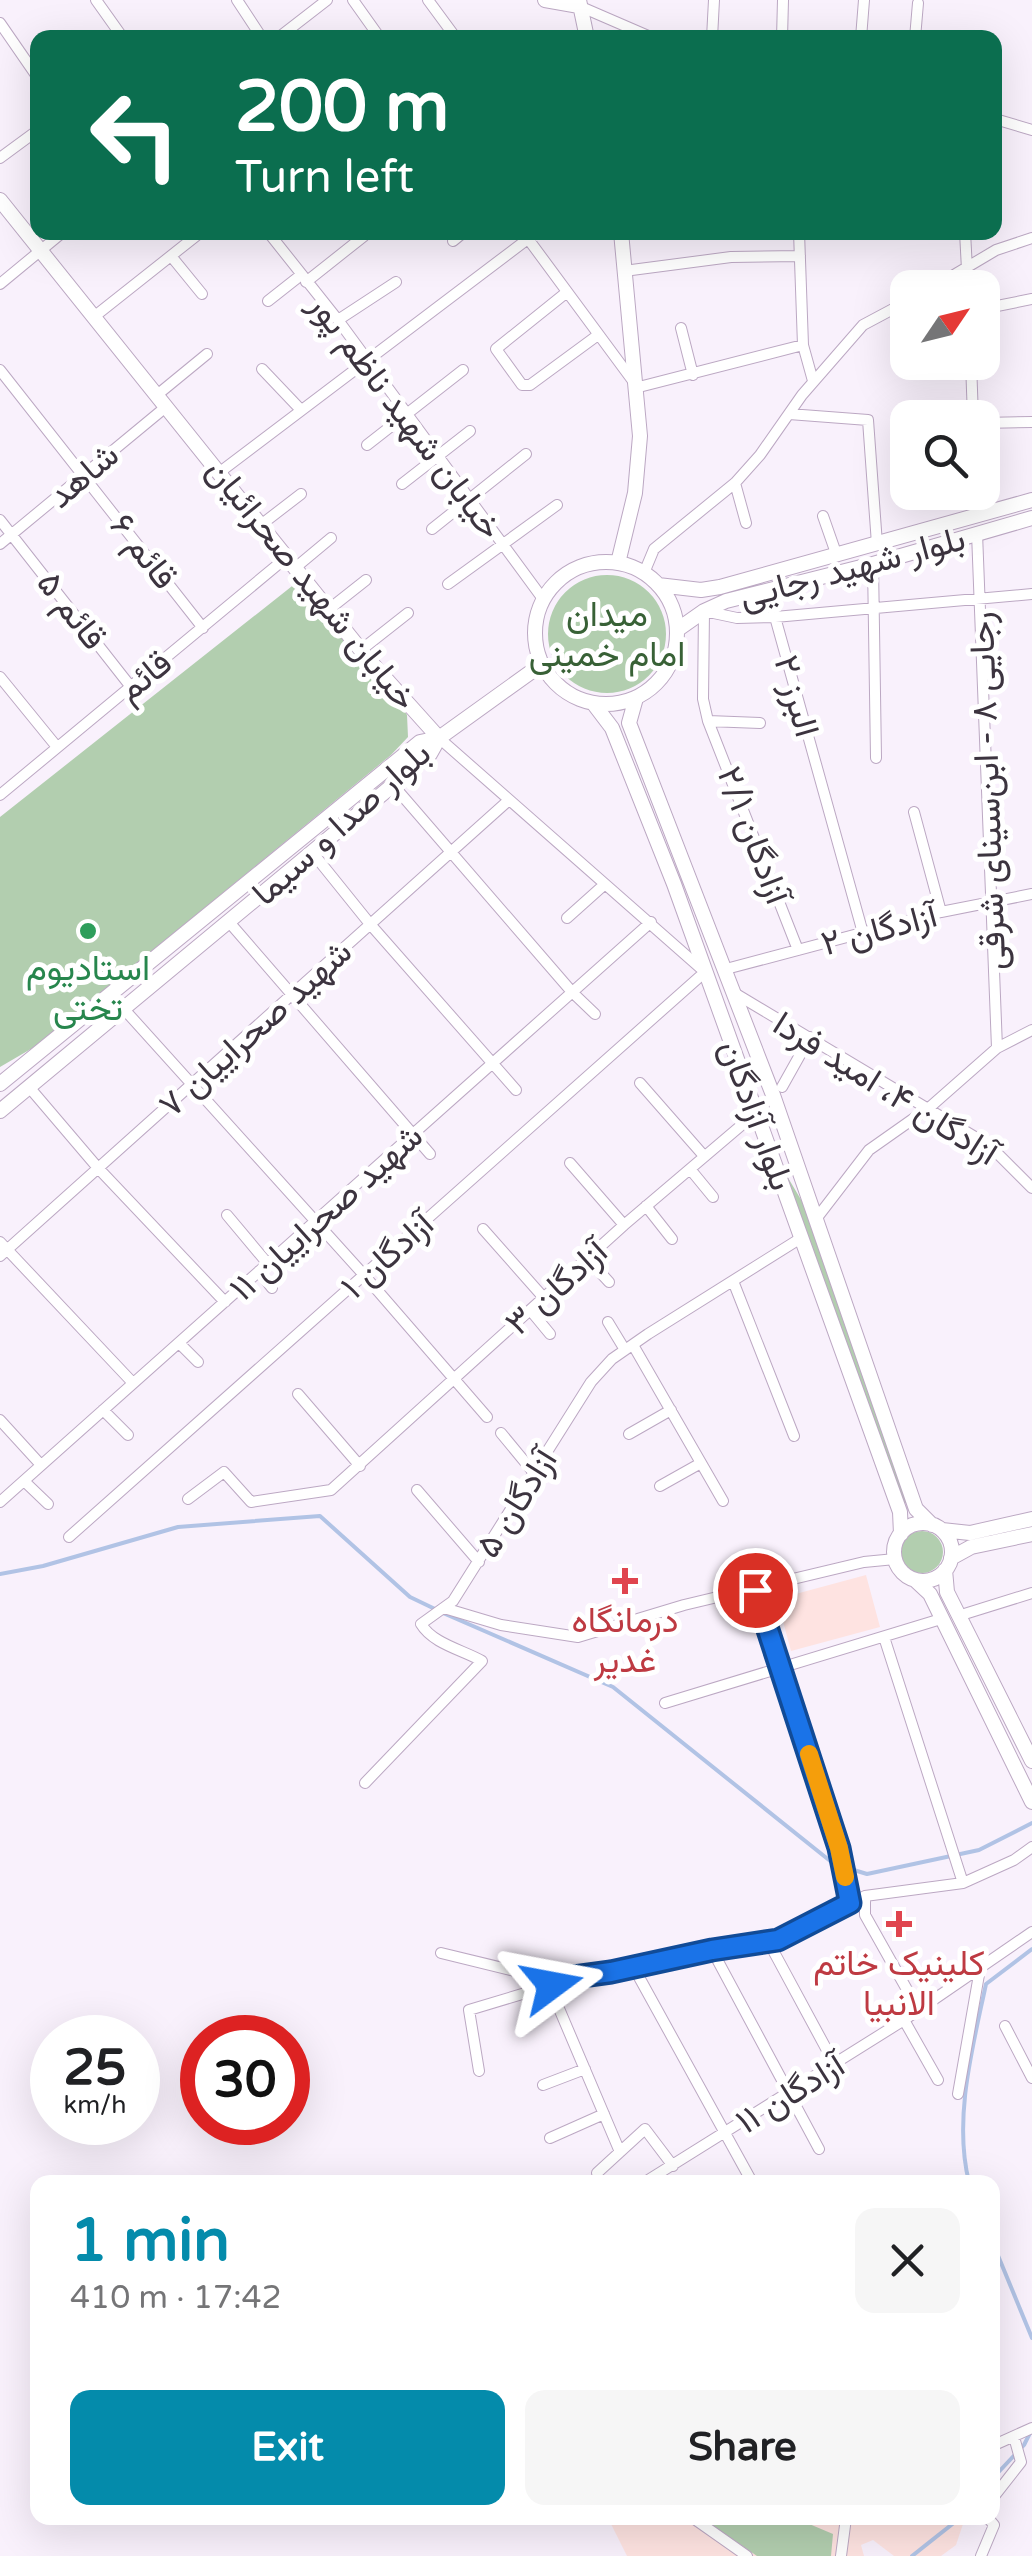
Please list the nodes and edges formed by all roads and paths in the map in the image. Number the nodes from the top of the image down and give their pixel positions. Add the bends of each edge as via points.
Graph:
1 (96, 0) edge
2 (237, 0) edge
3 (327, 0) edge
4 (352, 0) edge
5 (428, 0) edge
6 (545, 0) edge
7 (714, 0) edge
8 (783, 0) edge
9 (864, 0) edge
10 (579, 3) edge
11 (918, 3) dead end
12 (0, 22) edge
13 (117, 30) edge
14 (257, 30) edge
15 (292, 30) edge
16 (374, 30) edge
17 (450, 30) edge
18 (585, 30) edge
19 (636, 30) edge
20 (712, 30) edge
21 (782, 30) edge
22 (862, 30) edge
23 (916, 30) edge
24 (30, 66) edge
25 (1002, 121) edge
26 (1032, 130) edge
27 (30, 136) edge
28 (0, 158) edge
29 (0, 200) edge
30 (30, 236) edge
31 (1032, 238) edge
32 (33, 240) edge
33 (55, 240) edge
34 (191, 240) edge
35 (278, 240) edge
36 (358, 240) edge
37 (523, 240) edge
38 (532, 240) edge
39 (622, 240) edge
40 (799, 240) edge
41 (965, 240) edge
42 (42, 251) junction
43 (171, 256) junction
44 (800, 256) junction
45 (967, 268) junction
46 (964, 270) edge
47 (624, 271) junction
48 (303, 278) junction
49 (396, 282) dead end
50 (0, 284) edge
51 (566, 292) junction
52 (202, 294) dead end
53 (1032, 298) edge
54 (268, 301) dead end
55 (1000, 305) edge
56 (890, 310) edge
57 (95, 316) junction
58 (338, 320) junction
59 (681, 328) dead end
60 (598, 334) junction
61 (803, 345) junction
62 (207, 354) dead end
63 (366, 361) junction
64 (262, 368) dead end
65 (0, 370) edge
66 (463, 370) dead end
67 (692, 375) junction
68 (813, 381) junction
69 (634, 384) junction
70 (162, 400) junction
71 (301, 410) junction
72 (789, 414) junction
73 (405, 415) junction
74 (1032, 422) edge
75 (1000, 423) edge
76 (470, 430) dead end
77 (367, 445) dead end
78 (526, 454) dead end
79 (436, 456) junction
80 (220, 472) junction
81 (84, 474) junction
82 (402, 484) dead end
83 (735, 484) junction
84 (301, 494) dead end
85 (468, 500) junction
86 (1032, 500) edge
87 (557, 505) dead end
88 (976, 510) edge
89 (823, 516) dead end
90 (976, 516) junction
91 (1032, 518) edge
92 (0, 520) edge
93 (746, 523) dead end
94 (262, 524) junction
95 (432, 528) dead end
96 (977, 533) junction
97 (12, 534) junction
98 (331, 538) dead end
99 (0, 544) edge
100 (878, 544) junction
101 (502, 545) junction
102 (837, 556) junction
103 (291, 562) junction
104 (618, 563) junction
105 (873, 564) junction
106 (644, 573) junction
107 (366, 580) dead end
108 (448, 584) dead end
109 (658, 586) junction
110 (1032, 594) edge
111 (543, 599) junction
112 (979, 599) junction
113 (876, 608) junction
114 (328, 610) junction
115 (704, 610) junction
116 (408, 613) dead end
117 (775, 617) junction
118 (203, 628) junction
119 (677, 630) junction
120 (361, 650) junction
121 (542, 664) junction
122 (0, 676) edge
123 (132, 686) junction
124 (636, 698) junction
125 (593, 703) junction
126 (708, 721) junction
127 (760, 723) dead end
128 (439, 738) junction
129 (57, 747) junction
130 (876, 758) dead end
131 (393, 785) junction
132 (0, 795) edge
133 (510, 800) junction
134 (914, 812) dead end
135 (312, 852) junction
136 (450, 853) junction
137 (605, 884) junction
138 (674, 884) junction
139 (692, 886) junction
140 (1032, 894) edge
141 (679, 900) junction
142 (991, 901) junction
143 (941, 912) junction
144 (567, 918) dead end
145 (229, 922) junction
146 (651, 922) junction
147 (370, 924) junction
148 (863, 932) junction
149 (798, 950) junction
150 (726, 969) junction
151 (705, 972) junction
152 (572, 992) junction
153 (293, 994) junction
154 (736, 994) junction
155 (123, 1008) junction
156 (595, 1014) dead end
157 (1030, 1034) edge
158 (810, 1038) junction
159 (997, 1048) junction
160 (492, 1064) junction
161 (640, 1083) dead end
162 (0, 1084) edge
163 (192, 1084) junction
164 (29, 1087) junction
165 (782, 1087) dead end
166 (516, 1090) dead end
167 (930, 1108) junction
168 (0, 1111) edge
169 (757, 1112) junction
170 (414, 1133) junction
171 (793, 1152) junction
172 (430, 1154) dead end
173 (704, 1156) junction
174 (774, 1159) junction
175 (570, 1163) dead end
176 (98, 1168) junction
177 (690, 1168) junction
178 (1032, 1188) edge
179 (713, 1196) dead end
180 (646, 1206) junction
181 (226, 1215) dead end
182 (816, 1219) junction
183 (314, 1222) junction
184 (624, 1225) junction
185 (483, 1229) dead end
186 (801, 1238) junction
187 (672, 1239) dead end
188 (2, 1249) edge
189 (588, 1259) junction
190 (263, 1268) junction
191 (364, 1275) junction
192 (733, 1281) junction
193 (609, 1282) dead end
194 (272, 1288) dead end
195 (544, 1298) junction
196 (225, 1302) junction
197 (531, 1311) junction
198 (608, 1322) dead end
199 (550, 1334) dead end
200 (179, 1343) junction
201 (629, 1347) junction
202 (198, 1362) dead end
203 (453, 1380) junction
204 (134, 1383) junction
205 (298, 1394) dead end
206 (103, 1410) junction
207 (671, 1410) junction
208 (486, 1416) dead end
209 (0, 1420) edge
210 (128, 1434) dead end
211 (501, 1434) dead end
212 (629, 1434) dead end
213 (794, 1436) dead end
214 (702, 1463) junction
215 (42, 1465) junction
216 (360, 1466) junction
217 (534, 1473) junction
218 (24, 1481) junction
219 (660, 1486) dead end
220 (417, 1490) dead end
221 (188, 1499) dead end
222 (723, 1501) dead end
223 (0, 1502) edge
224 (48, 1504) dead end
225 (1032, 1519) edge
226 (937, 1528) junction
227 (901, 1534) junction
228 (1032, 1534) edge
229 (69, 1538) dead end
230 (895, 1559) junction
231 (480, 1562) junction
232 (948, 1564) junction
233 (915, 1580) junction
234 (755, 1590) junction
235 (1032, 1593) edge
236 (444, 1608) junction
237 (958, 1616) junction
238 (941, 1619) junction
239 (884, 1636) junction
240 (780, 1667) junction
241 (665, 1702) dead end
242 (1028, 1742) edge
243 (1032, 1760) edge
244 (365, 1783) dead end
245 (1032, 1802) edge
246 (1032, 1847) edge
247 (963, 1883) junction
248 (864, 1896) junction
249 (850, 1903) junction
250 (1032, 1932) edge
251 (768, 1941) junction
252 (712, 1950) junction
253 (442, 1954) dead end
254 (634, 1968) junction
255 (980, 1969) junction
256 (552, 1982) junction
257 (919, 2010) junction
258 (904, 2020) junction
259 (1005, 2026) dead end
260 (835, 2065) junction
261 (585, 2069) junction
262 (479, 2071) dead end
263 (1032, 2078) edge
264 (938, 2080) dead end
265 (543, 2084) dead end
266 (958, 2094) dead end
267 (788, 2095) junction
268 (604, 2114) junction
269 (726, 2133) junction
270 (550, 2138) dead end
271 (819, 2149) dead end
272 (620, 2152) junction
273 (673, 2166) junction
274 (598, 2173) dead end
275 (666, 2175) edge
276 (748, 2175) edge
277 (1032, 2428) edge
278 (1015, 2437) junction
279 (1000, 2443) edge
280 (1000, 2489) edge
281 (704, 2525) edge
282 (845, 2525) edge
283 (993, 2525) edge
284 (747, 2556) edge
285 (841, 2556) edge
286 (981, 2556) edge

1 - 13 street
2 - 14 street
3 - 15 street
4 - 16 street
5 - 17 street
6 - 10 main road
7 - 20 street
8 - 21 street
9 - 22 street
10 - 18 main road
10 - 19 street
11 - 23 street
12 - 24 street
25 - 26 street
27 - 28 street
29 - 30 main road, خیابان شهید صحرائیان
31 - 45 street
32 - 42 main road, خیابان شهید صحرائیان
33 - 42 street
34 - 43 street
35 - 48 street, خیابان شهید ناظم پور
36 - 48 street
37 - 63 street
38 - 51 street
39 - 47 main road
40 - 44 street
41 - 45 street
42 - 50 street
42 - 57 main road, خیابان شهید صحرائیان
43 - 52 street
43 - 57 street
44 - 47 street
44 - 61 street
45 - 46 street
47 - 69 main road
48 - 54 street
48 - 58 street, خیابان شهید ناظم پور
49 - 58 street
51 - 60 street
51 - 60 street via 496,349 513,373 530,385
53 - 55 street
56 - 68 street via 864,324
57 - 70 main road, خیابان شهید صحرائیان
58 - 63 street, خیابان شهید ناظم پور
59 - 67 street
60 - 69 street
61 - 67 street
61 - 68 street
62 - 70 street, شاهد
63 - 71 street
63 - 73 street, خیابان شهید ناظم پور
64 - 71 street
65 - 81 street, قائم ۶
66 - 73 street
67 - 69 street
68 - 72 street
69 - 104 main road via 640,436 635,493
70 - 80 main road, خیابان شهید صحرائیان
70 - 81 street, شاهد
71 - 80 street
72 - 83 street
72 - 100 street via 868,420
73 - 77 street
73 - 79 street, خیابان شهید ناظم پور
74 - 75 street
76 - 79 street
78 - 85 street
79 - 82 street
79 - 85 street, خیابان شهید ناظم پور
80 - 94 main road, خیابان شهید صحرائیان
81 - 97 street, شاهد
81 - 118 street, قائم ۶
83 - 93 street
83 - 106 street via 654,548
84 - 94 street
85 - 95 street
85 - 101 street, خیابان شهید ناظم پور
86 - 90 main road, بلوار شهید رجایی
87 - 101 street
88 - 90 street
89 - 102 street
90 - 96 main road
90 - 100 main road, بلوار شهید رجایی
91 - 96 main road, بلوار شهید رجایی
92 - 97 street, قائم ۵
94 - 103 main road, خیابان شهید صحرائیان
96 - 105 main road, بلوار شهید رجایی
96 - 112 street, رجایی ۸ - ابن‌سینای شرقی
97 - 99 street, شاهد
97 - 123 street, قائم ۵
98 - 103 street, قائم
100 - 102 main road, بلوار شهید رجایی
101 - 108 street
101 - 111 street, خیابان شهید ناظم پور
102 - 109 main road, بلوار شهید رجایی via 720,588
103 - 114 main road, خیابان شهید صحرائیان
103 - 118 street, قائم
104 - 106 main road
104 - 111 main road via 575,569
105 - 113 street
105 - 115 main road, بلوار شهید رجایی
106 - 109 main road
107 - 114 street
109 - 119 main road
110 - 112 street
111 - 121 main road via 535,642
112 - 113 street
112 - 142 street, رجایی ۸ - ابن‌سینای شرقی
113 - 117 street
113 - 130 street
114 - 120 main road, خیابان شهید صحرائیان
115 - 117 street
115 - 119 main road, بلوار شهید رجایی
115 - 126 street, آزادگان ۲/۱
116 - 120 street
117 - 148 street, البرز ۲
118 - 123 street, قائم
119 - 124 main road via 667,670
120 - 128 main road, خیابان شهید صحرائیان
121 - 125 main road via 572,696
121 - 128 main road
122 - 129 street
123 - 129 street, قائم
124 - 125 main road
124 - 139 main road, بلوار آزادگان via 630,724
125 - 138 main road, بلوار آزادگان via 612,728
126 - 127 street
126 - 149 street, آزادگان ۲/۱
128 - 131 main road, بلوار صدا و سیما
128 - 133 street, خیابان شهید صحرائیان
128 - 162 main road, بلوار صدا و سیما via 420,742
129 - 132 street, قائم
131 - 135 main road, بلوار صدا و سیما
131 - 136 street
133 - 136 street, شهید صحراییان ۷
133 - 137 street, خیابان شهید صحرائیان
134 - 143 street
135 - 145 main road, بلوار صدا و سیما
135 - 147 street
136 - 147 street, شهید صحراییان ۷
136 - 152 street
137 - 144 street
137 - 146 street, خیابان شهید صحرائیان
138 - 139 main road
138 - 141 main road, بلوار آزادگان
139 - 141 main road
139 - 150 main road, بلوار آزادگان
140 - 142 street, آزادگان ۲
141 - 151 main road, بلوار آزادگان
142 - 143 street, آزادگان ۲
142 - 159 street, رجایی ۸ - ابن‌سینای شرقی
143 - 148 street, آزادگان ۲
145 - 153 street
145 - 155 main road, بلوار صدا و سیما
146 - 151 street, خیابان شهید صحرائیان
146 - 152 street, شهید صحراییان ۱۱
147 - 153 street, شهید صحراییان ۷
147 - 160 street
148 - 149 street, آزادگان ۲
149 - 150 street, آزادگان ۲
150 - 154 main road, بلوار آزادگان
151 - 169 main road, بلوار آزادگان
151 - 191 street, آزادگان ۱
152 - 156 street
152 - 160 street, شهید صحراییان ۱۱
153 - 163 street, شهید صحراییان ۷
153 - 170 street
154 - 158 street, آزادگان ۴، امید فردا
154 - 171 main road, بلوار آزادگان
155 - 163 street
155 - 164 main road, بلوار صدا و سیما
157 - 159 street
158 - 165 street
158 - 167 street, آزادگان ۴، امید فردا
159 - 167 street
160 - 166 street
160 - 170 street, شهید صحراییان ۱۱
161 - 173 street
163 - 176 street, شهید صحراییان ۷
163 - 183 street
164 - 168 main road, بلوار صدا و سیما
164 - 176 street
167 - 178 street, آزادگان ۴، امید فردا via 990,1146
167 - 182 street via 869,1150
169 - 173 street, آزادگان ۳
169 - 174 main road, بلوار آزادگان
170 - 172 street
170 - 183 street, شهید صحراییان ۱۱
171 - 174 main road
171 - 182 main road, بلوار آزادگان
173 - 177 street, آزادگان ۳
174 - 186 main road, بلوار آزادگان
175 - 184 street
176 - 188 street, شهید صحراییان ۷
176 - 196 street
177 - 179 street
177 - 180 street, آزادگان ۳
180 - 184 street, آزادگان ۳
180 - 187 street
181 - 190 street
182 - 226 main road, بلوار آزادگان via 916,1509
183 - 190 street, شهید صحراییان ۱۱
183 - 191 street
184 - 189 street, آزادگان ۳
185 - 195 street
186 - 192 street, آزادگان ۵
186 - 227 main road, بلوار آزادگان via 900,1512
188 - 204 street
189 - 193 street
189 - 195 street, آزادگان ۳
190 - 194 street
190 - 196 street, شهید صحراییان ۱۱
191 - 203 street
191 - 229 street, آزادگان ۱
192 - 201 street, آزادگان ۵
192 - 213 street
195 - 197 street, آزادگان ۳
196 - 200 street, شهید صحراییان ۱۱
197 - 199 street
197 - 203 street, آزادگان ۳
198 - 201 street
200 - 202 street
200 - 204 street, شهید صحراییان ۱۱
201 - 207 street
201 - 217 street, آزادگان ۵ via 591,1382
203 - 208 street
203 - 216 street, آزادگان ۳
204 - 206 street, شهید صحراییان ۱۱
205 - 216 street
206 - 210 street
206 - 215 street, شهید صحراییان ۱۱
207 - 212 street
207 - 214 street
209 - 215 street
211 - 217 street
214 - 219 street
214 - 222 street
215 - 218 street, شهید صحراییان ۱۱
216 - 221 street, آزادگان ۳ via 332,1490 251,1502 224,1472
217 - 231 street, آزادگان ۵
218 - 223 street, شهید صحراییان ۱۱
218 - 224 street
220 - 231 street
225 - 226 main road via 970,1533
226 - 227 main road via 917,1524
226 - 232 main road via 952,1546
227 - 230 main road
228 - 232 main road via 971,1547
230 - 233 main road
230 - 234 street
231 - 236 street, آزادگان ۵
232 - 233 main road via 929,1580
232 - 237 main road via 947,1592
233 - 238 main road
234 - 236 street via 578,1637
234 - 240 street
235 - 237 street
236 - 244 street, آزادگان ۵ via 421,1624 426,1632 482,1661
237 - 242 main road
238 - 239 street
238 - 245 main road
239 - 240 street
239 - 247 street
240 - 241 street
240 - 249 street via 839,1848
242 - 243 main road
246 - 247 street
247 - 248 street
248 - 249 street
248 - 257 street via 864,1915
249 - 251 street
250 - 255 street, آزادگان ۱۱
251 - 252 street
251 - 260 street
252 - 254 street
252 - 267 street
253 - 256 street
254 - 256 street
254 - 269 street
255 - 257 street, آزادگان ۱۱
255 - 266 street
256 - 261 street
256 - 262 street via 469,2010
257 - 258 street, آزادگان ۱۱
258 - 260 street, آزادگان ۱۱
258 - 264 street
259 - 263 street
260 - 267 street, آزادگان ۱۱
261 - 265 street
261 - 268 street
267 - 269 street, آزادگان ۱۱
267 - 271 street
268 - 270 street
268 - 272 street
269 - 273 street, آزادگان ۱۱
269 - 276 street
272 - 273 street via 644,2130
272 - 274 street
273 - 275 street, آزادگان ۱۱
277 - 278 street
278 - 279 street
278 - 280 street via 1021,2462
281 - 284 street
282 - 285 street
283 - 286 street

